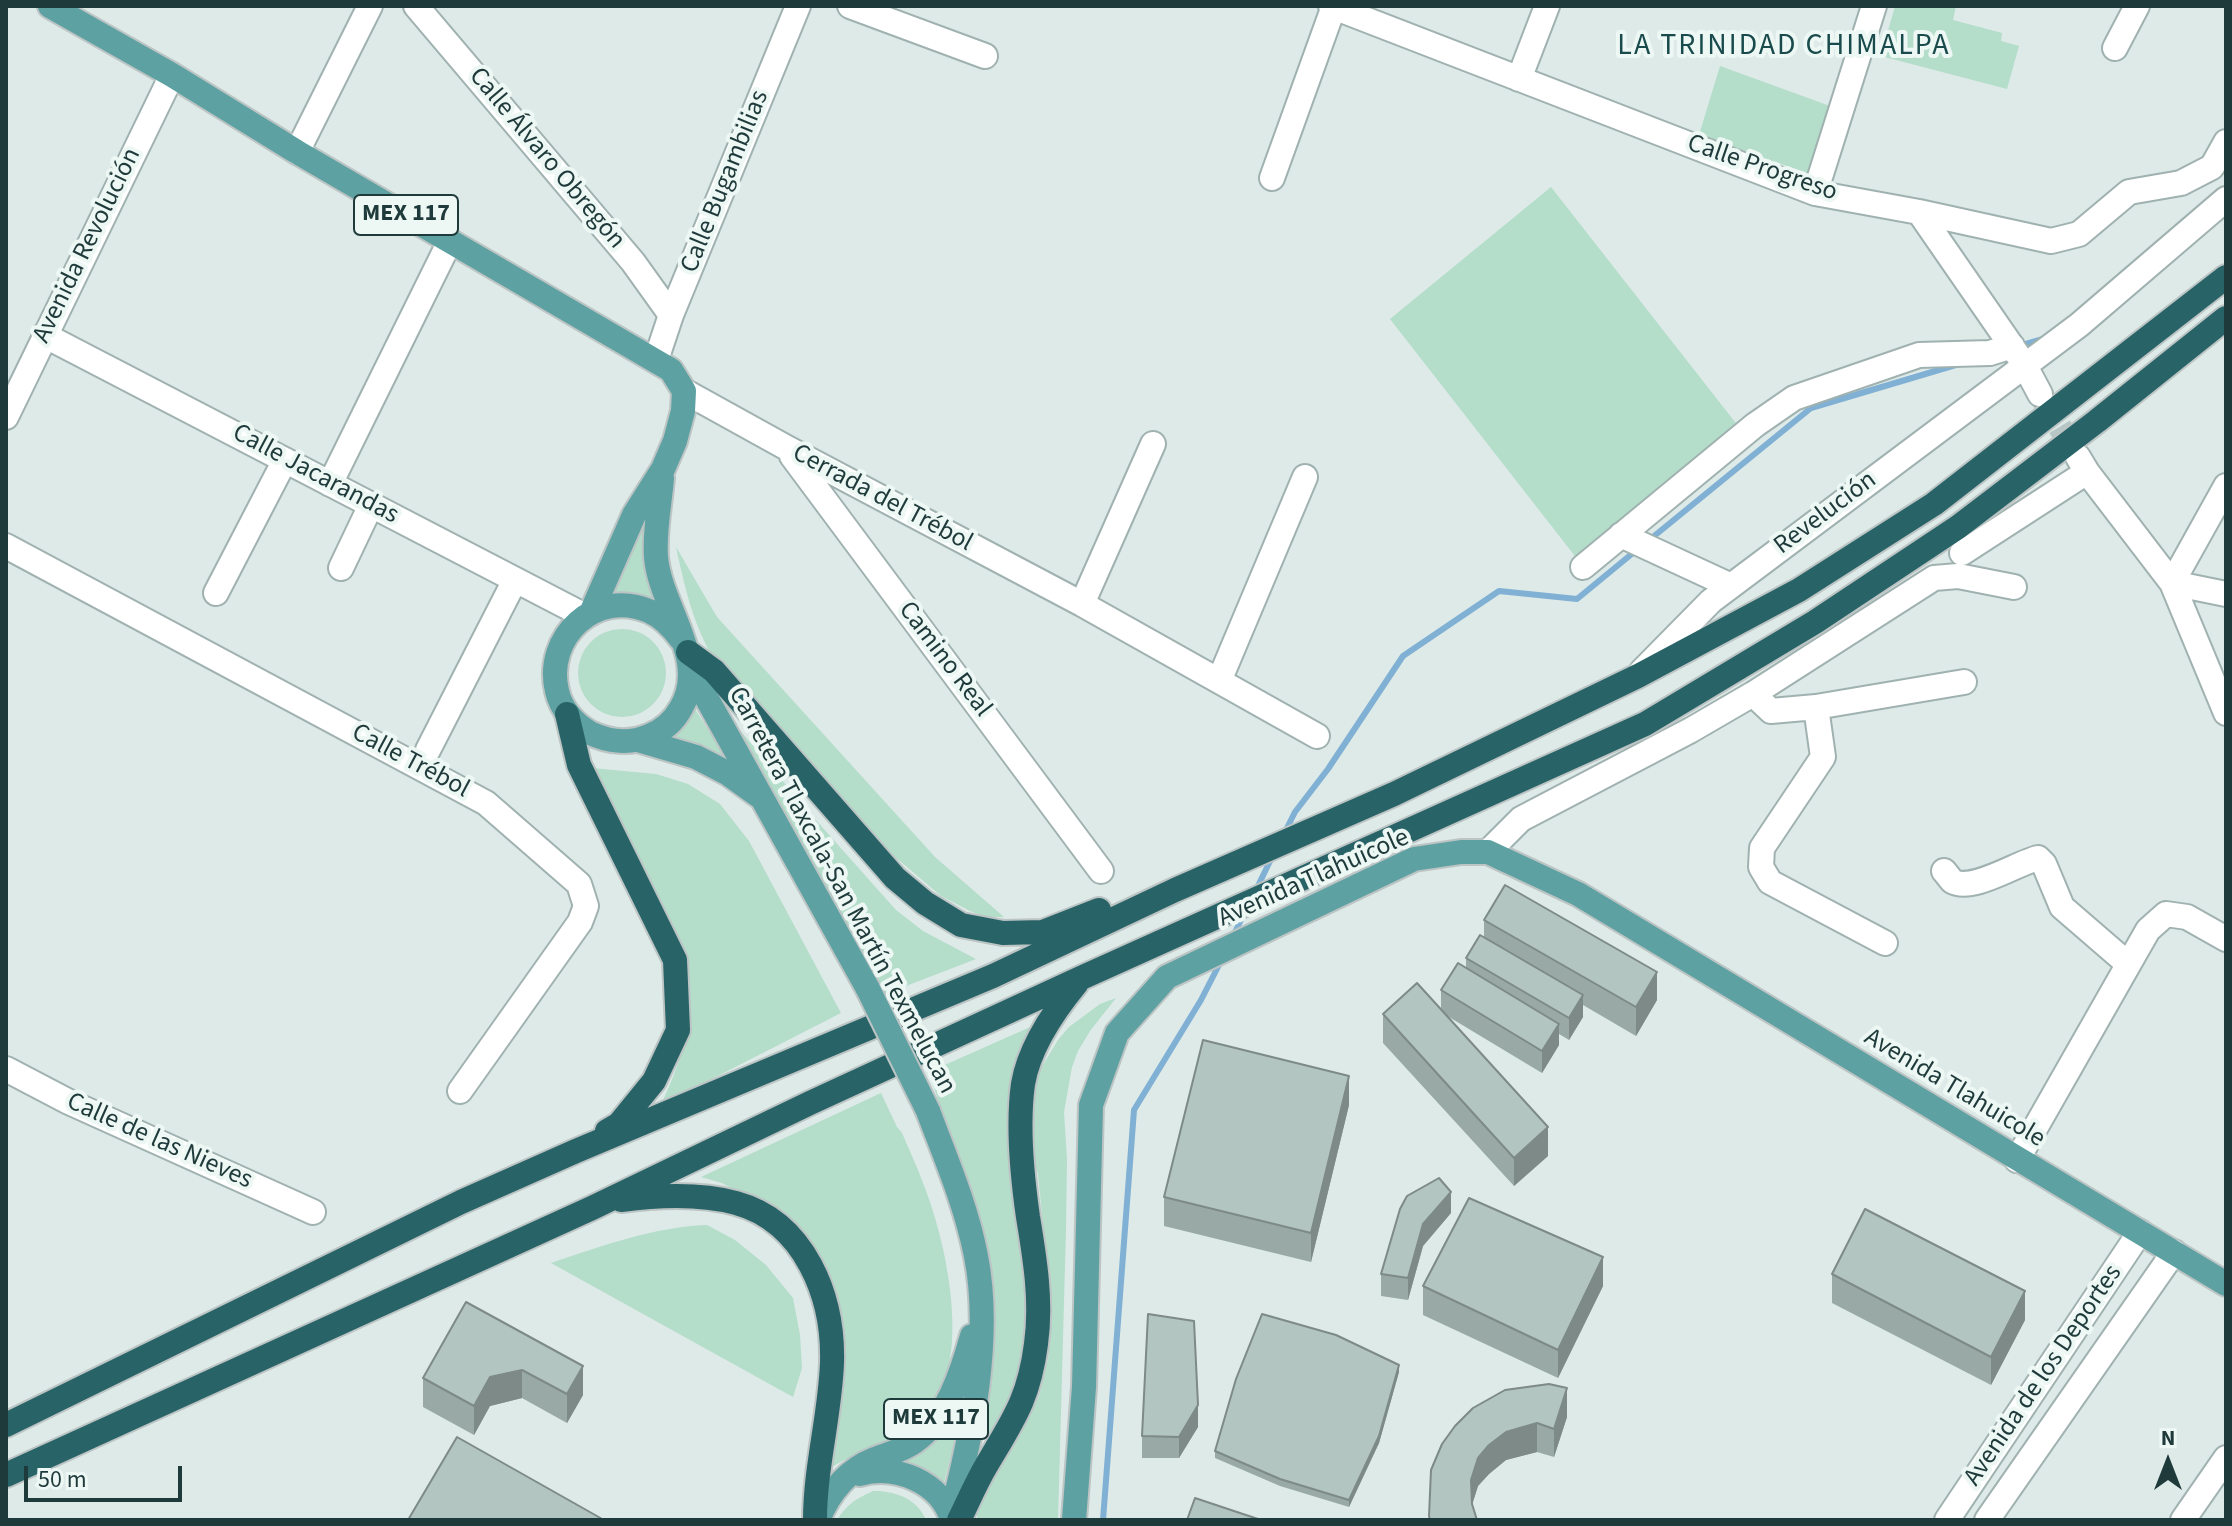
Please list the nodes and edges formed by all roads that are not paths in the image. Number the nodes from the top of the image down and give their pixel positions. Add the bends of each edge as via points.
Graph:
1 (50, 6) edge
2 (370, 6) edge
3 (416, 6) edge
4 (798, 6) edge
5 (850, 6) edge
6 (1333, 6) edge
7 (1547, 6) edge
8 (1874, 6) edge
9 (2137, 6) edge
10 (2115, 48) dead end
11 (985, 56) dead end
12 (172, 75) junction
13 (1519, 79) junction
14 (2226, 142) edge
15 (297, 152) junction
16 (1272, 178) dead end
17 (1815, 193) junction
18 (2226, 199) edge
19 (1919, 212) junction
20 (450, 241) junction
21 (2226, 277) edge
22 (671, 315) junction
23 (2226, 318) edge
24 (44, 335) junction
25 (2018, 355) junction
26 (656, 360) junction
27 (684, 391) junction
28 (2040, 394) tunnel mouth
29 (6, 417) edge
30 (1153, 444) dead end
31 (787, 448) junction
32 (285, 460) junction
33 (663, 469) junction
34 (1305, 477) dead end
35 (330, 484) junction
36 (2226, 486) edge
37 (371, 505) junction
38 (1621, 535) junction
39 (6, 546) edge
40 (1962, 553) dead end
41 (1583, 567) dead end
42 (341, 568) dead end
43 (515, 580) junction
44 (2172, 583) junction
45 (1731, 586) junction
46 (2014, 587) dead end
47 (216, 593) dead end
48 (2226, 594) edge
49 (1082, 604) junction
50 (588, 614) junction
51 (687, 654) junction
52 (1638, 676) junction
53 (1219, 681) junction
54 (1964, 682) dead end
55 (1753, 694) junction
56 (1816, 707) junction
57 (2226, 713) edge
58 (567, 714) junction
59 (1317, 736) dead end
60 (638, 740) junction
61 (428, 750) dead end
62 (764, 800) junction
63 (1488, 852) junction
64 (1101, 871) dead end
65 (1944, 871) dead end
66 (1175, 890) junction
67 (2226, 939) edge
68 (1885, 943) dead end
69 (2128, 964) junction
70 (1081, 978) junction
71 (6, 1069) edge
72 (460, 1091) dead end
73 (576, 1151) junction
74 (2017, 1160) junction
75 (592, 1208) junction
76 (313, 1212) dead end
77 (2140, 1232) junction
78 (2174, 1252) junction
79 (2226, 1284) edge
80 (981, 1302) junction
81 (6, 1425) edge
82 (2226, 1458) edge
83 (6, 1475) edge
84 (834, 1489) junction
85 (954, 1518) edge
86 (816, 1520) edge
87 (1074, 1520) edge
88 (1947, 1520) edge
89 (1987, 1520) edge
90 (2183, 1520) edge

1 - 12 main road, MEX 117
2 - 15 street
3 - 22 street, Calle Álvaro Obregón via 633,262
4 - 22 street, Calle Bugambilias
5 - 11 street
6 - 13 street, Calle Progreso
6 - 16 street
7 - 13 street
8 - 17 street
9 - 10 street
12 - 15 main road, MEX 117
12 - 24 street, Avenida Revolución
13 - 17 street, Calle Progreso
14 - 19 street, Calle Progreso via 2212,167 2181,183 2129,192 2079,234 2051,241
15 - 20 main road, MEX 117
17 - 19 street, Calle Progreso
18 - 25 street, Revelución via 2079,325
19 - 25 street
20 - 26 main road, MEX 117
20 - 35 street
21 - 52 highway via 1934,504 1799,590
22 - 26 street, Calle Bugambilias
23 - 70 highway via 1958,527 1815,622 1645,724
24 - 29 street, Avenida Revolución
24 - 32 street, Calle Jacarandas
25 - 28 street
25 - 38 street via 1919,355 1794,398
25 - 45 street, Revelución
26 - 27 main road, MEX 117 via 671,370
27 - 31 street, Cerrada del Trébol
27 - 33 main road, MEX 117 via 675,441
30 - 49 street
31 - 49 street, Cerrada del Trébol
31 - 64 street, Camino Real
32 - 35 street, Calle Jacarandas
32 - 47 street
33 - 50 main road, MEX 117 via 634,515
33 - 51 main road, Carretera Tlaxcala-San Martín Texmelucan / MEX 117 via 656,558
34 - 53 street
35 - 37 street, Calle Jacarandas
36 - 44 street
37 - 42 street
37 - 43 street, Calle Jacarandas
38 - 41 street
38 - 45 street
39 - 72 street, Calle Trébol via 486,803 579,884 586,906 580,922
40 - 44 street via 2082,465
43 - 50 street, Calle Jacarandas
43 - 61 street
44 - 48 street
44 - 57 street
45 - 52 street, Revelución
46 - 55 street via 1958,576 1934,578
49 - 53 street, Cerrada del Trébol
50 - 51 main road, MEX 117 via 634,606 661,617
50 - 58 main road, MEX 117 via 560,644 555,662 558,698
51 - 60 main road via 685,701 666,726
51 - 62 main road, Carretera Tlaxcala-San Martín Texmelucan / MEX 117
51 - 66 highway via 714,671 895,878 961,925 1003,933 1043,932 1118,902
52 - 66 highway via 1394,794
53 - 59 street, Cerrada del Trébol
54 - 56 street
55 - 56 street via 1771,711
55 - 63 street via 1521,819
56 - 68 street via 1823,757 1762,848 1761,867 1770,882
58 - 60 main road, MEX 117 via 599,737
58 - 73 highway via 579,765 675,960 678,1030 654,1081 619,1124
60 - 62 main road, MEX 117 via 696,757
62 - 80 main road, Carretera Tlaxcala-San Martín Texmelucan / MEX 117, bridge via 928,1111 961,1198
63 - 74 main road, Avenida Tlahuicole via 1578,894
63 - 87 main road, Avenida Tlahuicole via 1414,859 1167,977 1117,1033 1091,1105 1084,1387
65 - 69 street via 1952,881 1964,884 2038,858 2062,907
66 - 73 highway via 993,976
67 - 69 street via 2187,917 2166,914 2148,930
69 - 74 street
70 - 75 highway
70 - 85 highway via 1044,1032 1024,1082 1023,1166 1039,1315 1031,1377 1011,1428
71 - 76 street, Calle de las Nieves
73 - 81 highway
74 - 77 main road, Avenida Tlahuicole
75 - 83 highway
75 - 86 highway via 668,1196 737,1203 763,1215 800,1247 827,1309 832,1358
77 - 78 main road, Avenida Tlahuicole
77 - 88 street, Avenida de los Deportes
78 - 79 main road, Avenida Tlahuicole
78 - 89 street, Avenida de los Deportes
80 - 84 main road, MEX 117 via 968,1350 939,1415 914,1442 857,1468
80 - 85 main road, Carretera Tlaxcala-San Martín Texmelucan / MEX 117 via 980,1355
82 - 90 street
84 - 85 main road, MEX 117 via 856,1475 895,1471 925,1485
84 - 86 main road, MEX 117

